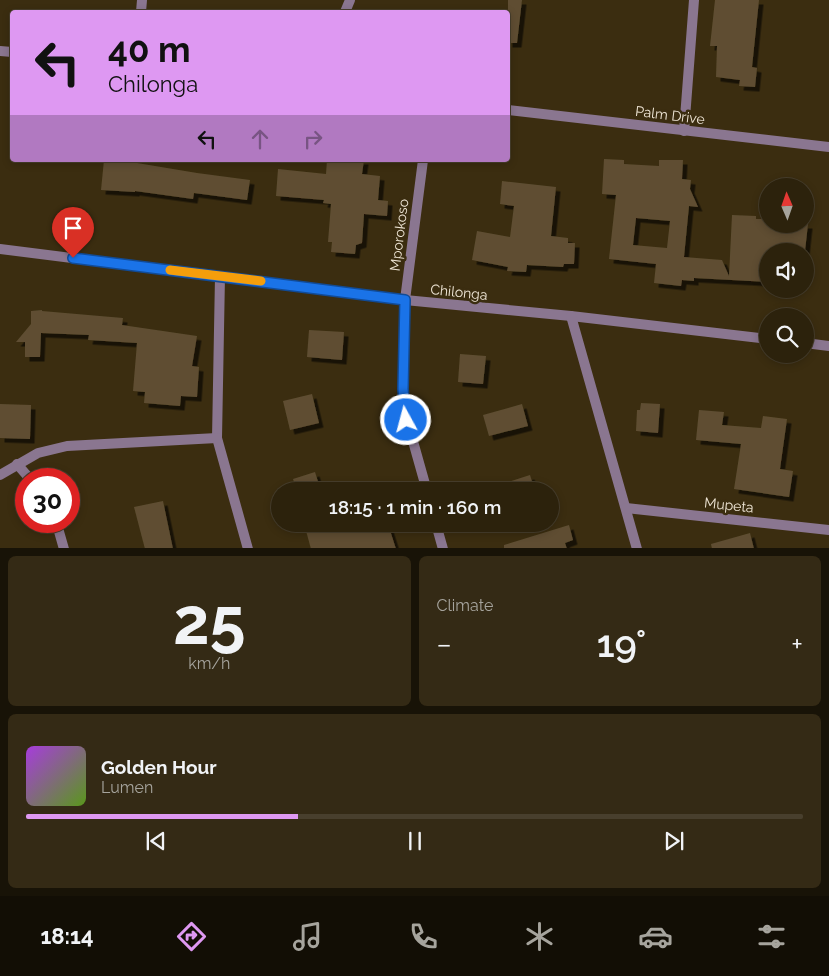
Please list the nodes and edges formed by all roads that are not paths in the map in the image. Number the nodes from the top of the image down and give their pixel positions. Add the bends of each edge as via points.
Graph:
1 (694, 0) edge
2 (510, 110) edge
3 (684, 131) junction
4 (829, 147) edge
5 (423, 162) edge
6 (0, 248) edge
7 (220, 276) junction
8 (405, 300) junction
9 (571, 316) junction
10 (759, 338) edge
11 (814, 344) edge
12 (829, 346) edge
13 (217, 438) junction
14 (17, 464) junction
15 (20, 468) edge
16 (0, 475) edge
17 (424, 482) edge
18 (626, 508) junction
19 (829, 530) edge
20 (438, 532) edge
21 (60, 533) edge
22 (64, 548) edge
23 (248, 548) edge
24 (443, 548) edge
25 (637, 548) edge

1 - 3 street
2 - 3 street, Palm Drive
3 - 4 street, Palm Drive
5 - 8 street, Mporokoso
6 - 7 street, Chilonga
7 - 8 street, Chilonga
7 - 13 street
8 - 9 street, Chilonga
8 - 17 street, Mporokoso via 404,404
9 - 10 street, Chilonga
9 - 18 street
11 - 12 street
13 - 14 street via 67,446 38,453
13 - 23 street
14 - 15 street
14 - 16 street
18 - 19 street, Mupeta
18 - 25 street
20 - 24 street
21 - 22 street

